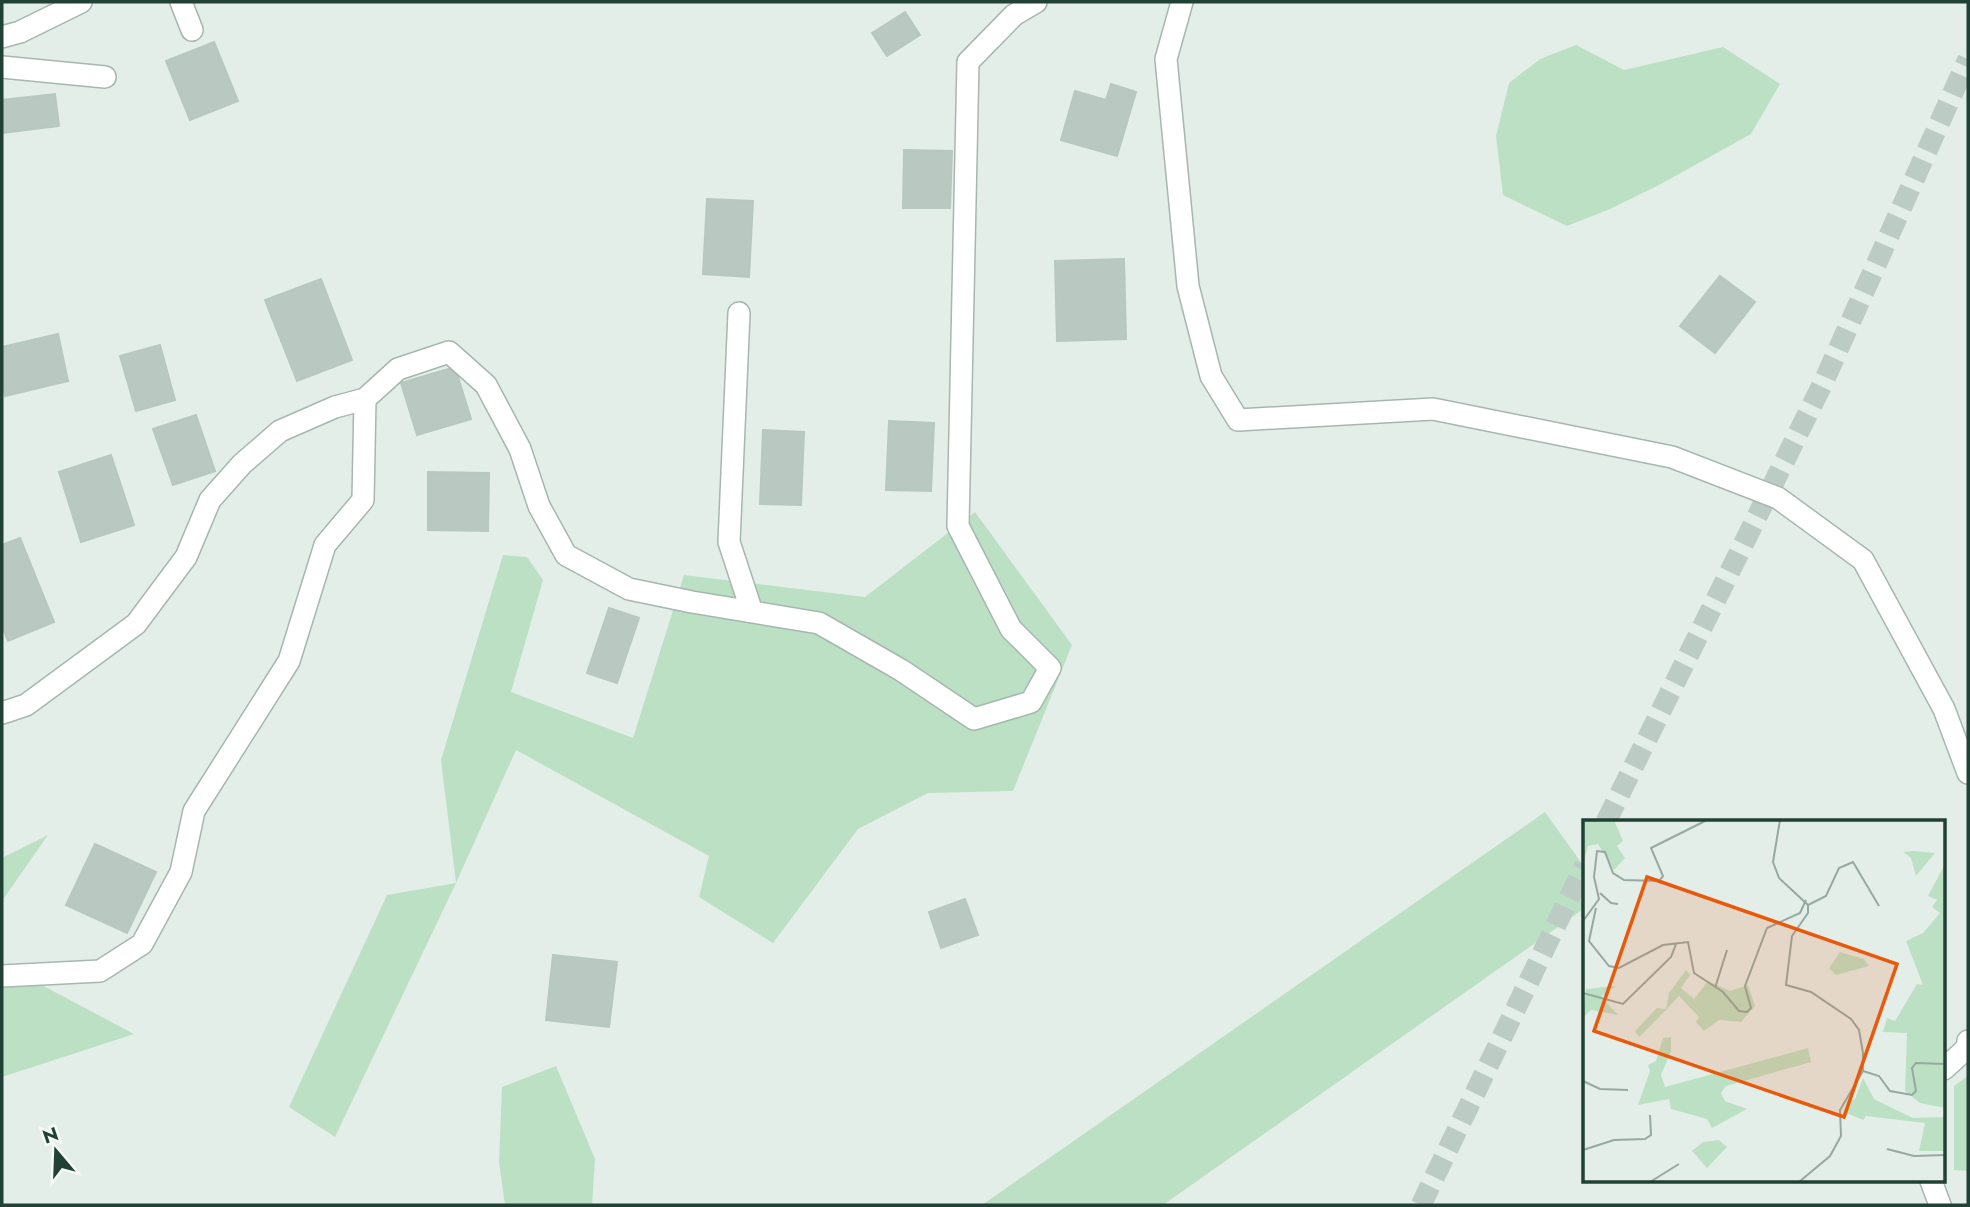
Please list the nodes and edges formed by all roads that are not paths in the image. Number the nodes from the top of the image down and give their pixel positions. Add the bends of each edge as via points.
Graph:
1 (81, 2) edge
2 (181, 2) edge
3 (1036, 2) edge
4 (1182, 2) edge
5 (192, 30) dead end
6 (2, 37) edge
7 (2, 67) edge
8 (105, 78) dead end
9 (739, 313) dead end
10 (365, 399) junction
11 (752, 612) junction
12 (2, 713) edge
13 (1968, 773) edge
14 (2, 976) edge
15 (1968, 1041) edge
16 (1946, 1067) edge
17 (1931, 1182) edge
18 (1940, 1205) edge

1 - 6 street
2 - 5 street
3 - 11 street via 1014,15 968,62 958,526 1011,629 1049,668 1031,702 974,719 819,623
4 - 13 street via 1166,59 1188,286 1211,376 1238,419 1433,409 1672,457 1778,498 1863,560 1944,709
7 - 8 street
9 - 11 street via 729,542
10 - 11 street via 398,369 449,352 486,385 520,449 539,506 566,555 629,589
10 - 12 street via 280,431 210,500 186,558 136,624 26,705
10 - 14 street via 363,500 325,545 289,661 194,811 181,872 142,944 100,971
15 - 16 street via 1967,1048
17 - 18 street

